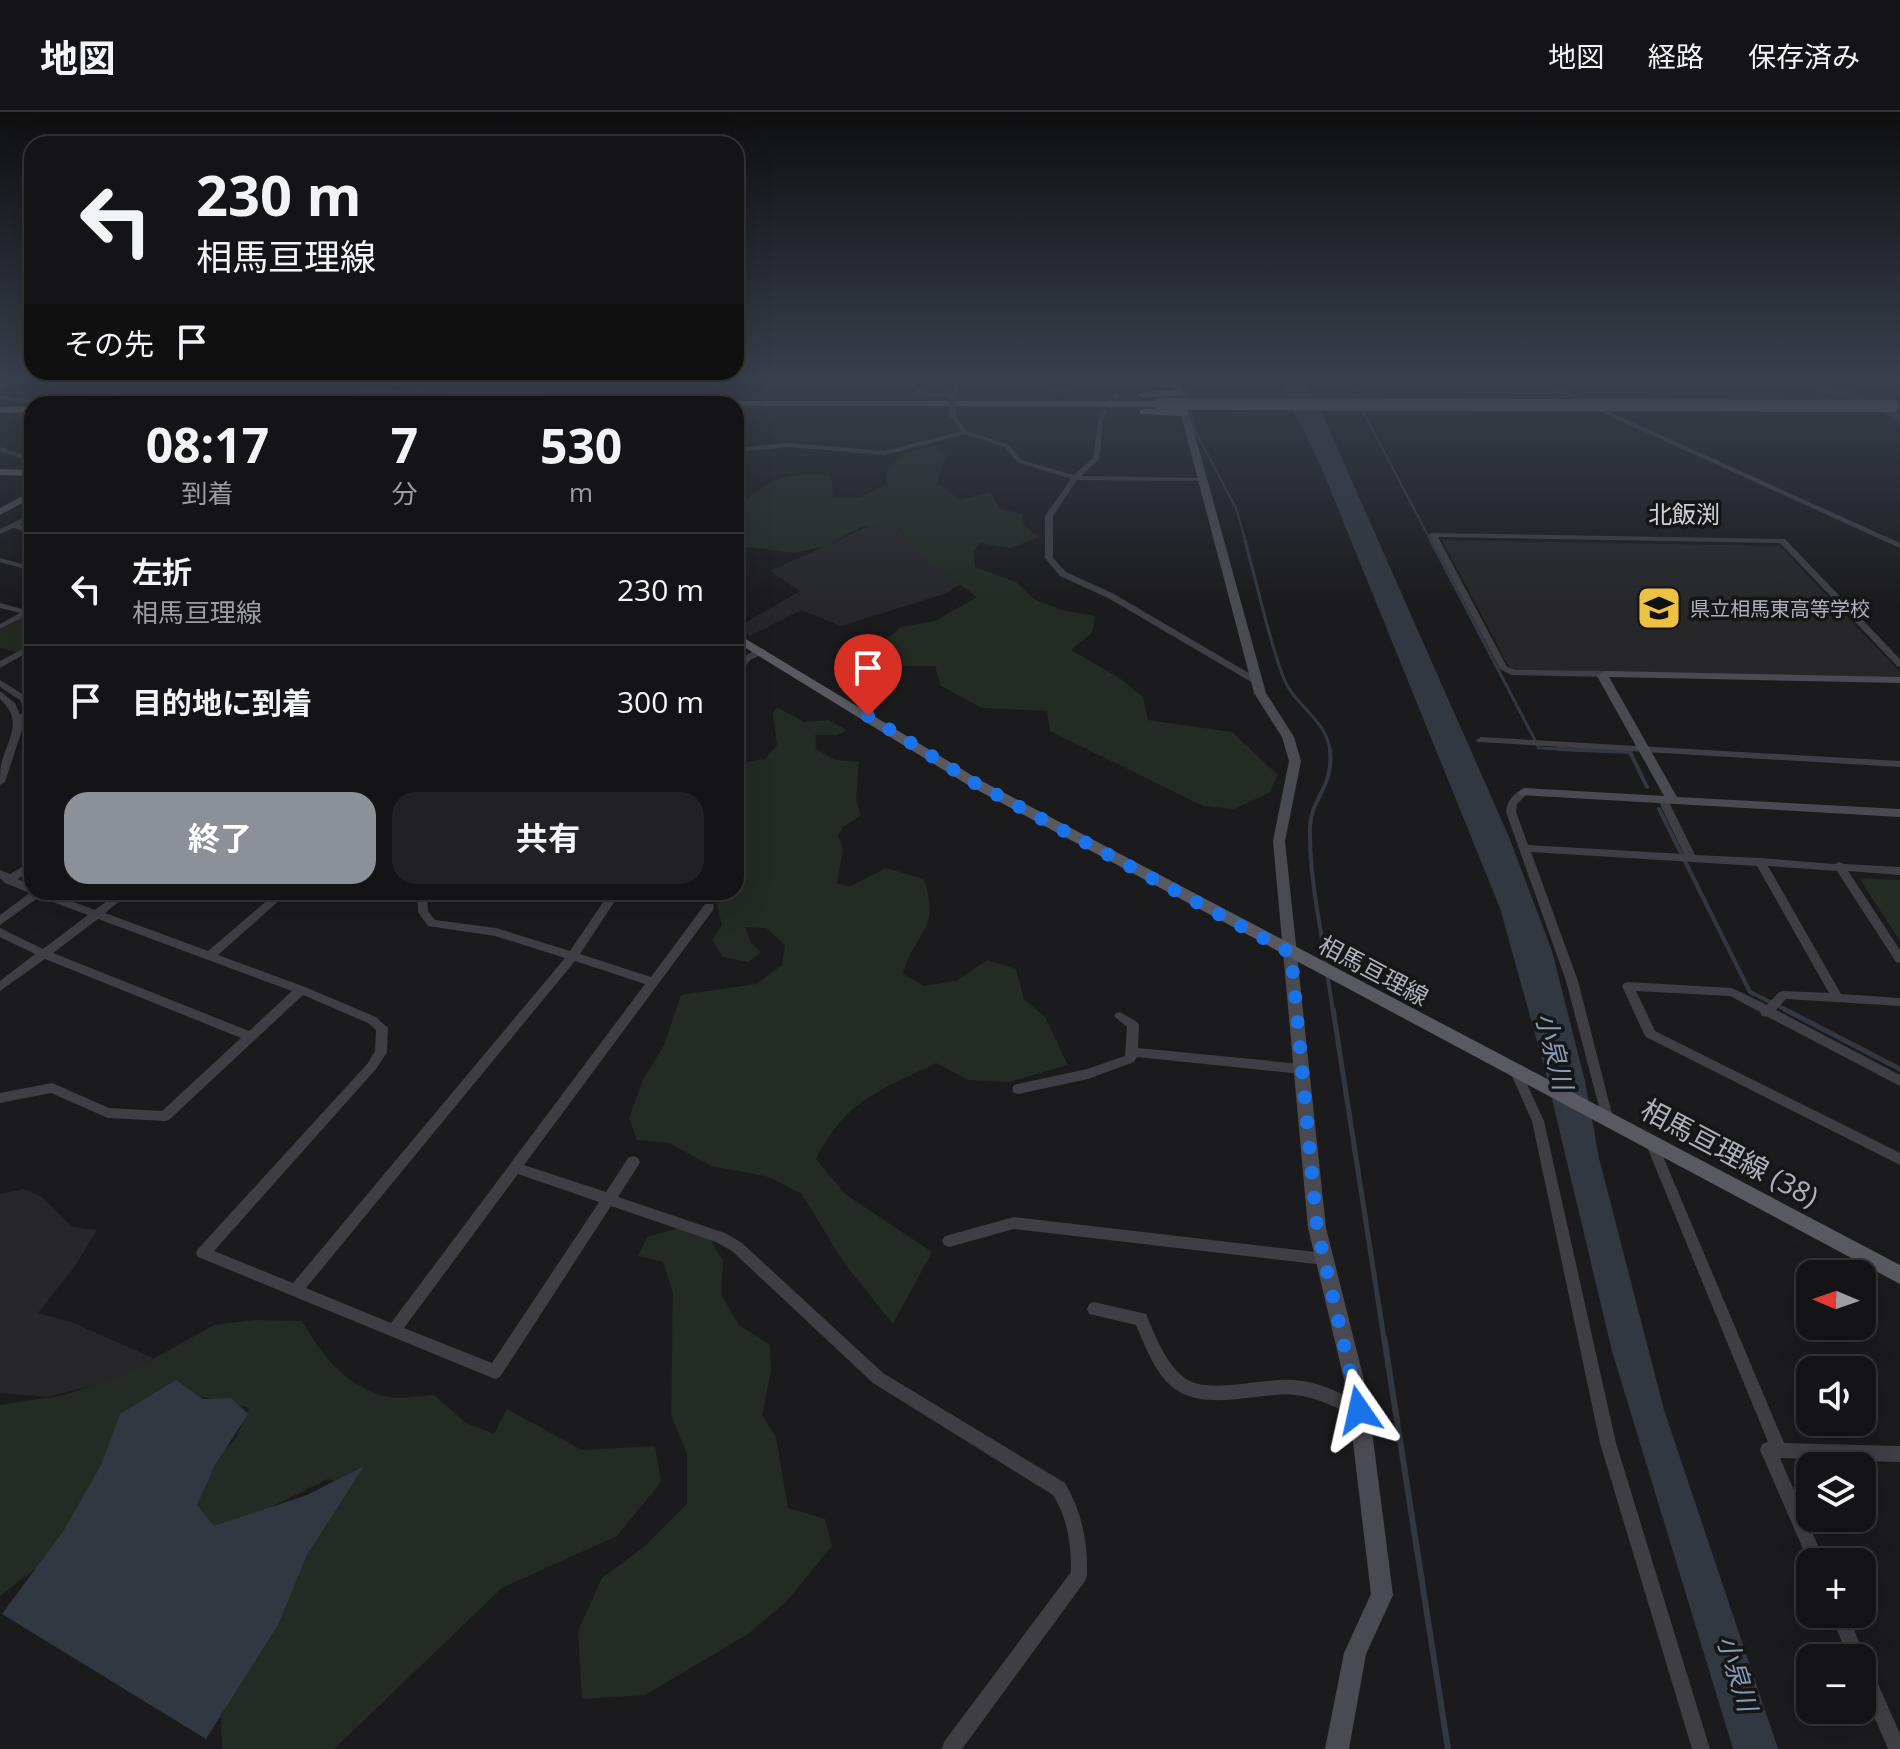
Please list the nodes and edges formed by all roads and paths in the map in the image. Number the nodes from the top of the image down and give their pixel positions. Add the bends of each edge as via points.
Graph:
1 (10, 453) edge
2 (1013, 453) edge
3 (1097, 453) edge
4 (1194, 453) edge
5 (1696, 453) edge
6 (24, 455) edge
7 (19, 457) junction
8 (24, 458) edge
9 (0, 472) edge
10 (24, 473) edge
11 (1075, 478) junction
12 (1201, 479) junction
13 (24, 498) edge
14 (0, 512) edge
15 (24, 520) edge
16 (13, 526) junction
17 (24, 529) edge
18 (0, 532) edge
19 (1900, 546) edge
20 (0, 560) edge
21 (24, 567) edge
22 (0, 605) edge
23 (24, 611) edge
24 (24, 615) edge
25 (0, 627) edge
26 (744, 641) edge
27 (0, 651) edge
28 (762, 651) junction
29 (24, 652) edge
30 (16, 656) junction
31 (744, 662) edge
32 (1900, 664) edge
33 (0, 665) edge
34 (1606, 674) junction
35 (1900, 680) edge
36 (1256, 681) junction
37 (0, 683) edge
38 (0, 694) edge
39 (24, 699) edge
40 (24, 717) edge
41 (24, 723) edge
42 (19, 724) junction
43 (1481, 740) dead end
44 (1646, 749) junction
45 (1900, 764) edge
46 (1, 777) edge
47 (1524, 792) joint
48 (1668, 800) junction
49 (1900, 813) edge
50 (1523, 848) junction
51 (1685, 856) junction
52 (1760, 861) junction
53 (1839, 865) junction
54 (24, 868) edge
55 (1900, 871) edge
56 (5, 877) edge
57 (24, 886) edge
58 (25, 900) edge
59 (57, 900) edge
60 (115, 900) edge
61 (275, 900) edge
62 (422, 900) edge
63 (611, 900) edge
64 (709, 907) dead end
65 (96, 914) junction
66 (0, 921) edge
67 (0, 932) edge
68 (1291, 953) junction
69 (44, 954) junction
70 (209, 957) junction
71 (572, 957) junction
72 (1900, 959) edge
73 (653, 982) junction
74 (0, 987) edge
75 (301, 990) junction
76 (1838, 999) junction
77 (1900, 1002) edge
78 (1771, 1008) junction
79 (1120, 1016) dead end
80 (251, 1037) junction
81 (1132, 1052) junction
82 (1302, 1069) junction
83 (1525, 1078) junction
84 (1900, 1081) edge
85 (1018, 1089) dead end
86 (0, 1098) edge
87 (1602, 1115) junction
88 (1651, 1142) junction
89 (1900, 1159) edge
90 (633, 1162) dead end
91 (516, 1168) junction
92 (608, 1201) junction
93 (949, 1241) dead end
94 (1324, 1259) junction
95 (1900, 1275) edge
96 (295, 1291) junction
97 (1094, 1309) dead end
98 (394, 1330) junction
99 (1359, 1410) junction
100 (1779, 1450) junction
101 (1900, 1454) edge
102 (1811, 1548) edge
103 (1876, 1700) edge
104 (951, 1749) edge
105 (1337, 1749) edge
106 (1701, 1749) edge
107 (1897, 1749) edge

1 - 7 street
2 - 11 street via 1019,461
3 - 11 street
4 - 12 street
5 - 19 street
6 - 7 street
7 - 8 street
9 - 10 main road
11 - 12 street
11 - 36 street via 1049,516 1049,558 1063,574 1111,596
12 - 36 street
13 - 14 street
15 - 16 street
16 - 17 street
16 - 18 street
20 - 21 street
22 - 23 street
24 - 25 street
26 - 28 main road, 相馬亘理線
27 - 30 street
28 - 31 street
28 - 68 main road, 相馬亘理線 via 973,782
29 - 30 street
30 - 33 street
32 - 34 street via 1782,541 1433,535 1504,669
34 - 35 street
34 - 44 street
36 - 68 street via 1288,737 1295,761 1279,841
37 - 39 street
38 - 42 street via 12,705
40 - 42 street
41 - 42 street
42 - 46 street
43 - 44 street
44 - 45 street
44 - 48 street
47 - 48 street
47 - 50 street via 1512,803 1511,812
48 - 49 street
48 - 51 street
50 - 51 street
50 - 87 street via 1572,981
51 - 52 street
52 - 53 street
52 - 76 street
53 - 55 street
53 - 72 street
54 - 56 street
56 - 57 street
58 - 66 street
59 - 65 street
60 - 65 street
61 - 70 street
62 - 71 street via 423,912 432,923 496,932
63 - 71 street
64 - 73 street
65 - 69 street
65 - 70 street
67 - 69 street
68 - 82 street
68 - 83 main road, 相馬亘理線
69 - 74 street
69 - 80 street
70 - 75 street
71 - 73 street
71 - 96 street
73 - 91 street
75 - 80 street
75 - 96 street via 372,1020 382,1028 381,1052 203,1253
76 - 77 street
76 - 78 street via 1783,995
78 - 84 street
78 - 89 street via 1732,992 1628,986 1650,1034
79 - 81 street via 1133,1025
80 - 86 street via 165,1116 108,1113 52,1088
81 - 82 street
81 - 85 street via 1130,1059 1088,1074
82 - 94 street
83 - 87 main road, 相馬亘理線 (38)
83 - 106 street via 1608,1443
87 - 88 main road, 相馬亘理線 (38)
88 - 95 main road, 相馬亘理線 (38)
88 - 100 street
90 - 92 street
91 - 92 street
91 - 98 street
92 - 98 street via 495,1372
92 - 104 street via 737,1247 878,1378 1059,1489 1071,1507 1080,1549 1079,1575
93 - 94 street via 1014,1223
94 - 99 street
96 - 98 street
97 - 99 street via 1141,1319 1159,1361 1175,1383 1194,1393 1292,1387 1322,1393
99 - 105 street via 1382,1595 1355,1653
100 - 101 street
100 - 102 street via 1768,1450
103 - 107 street

